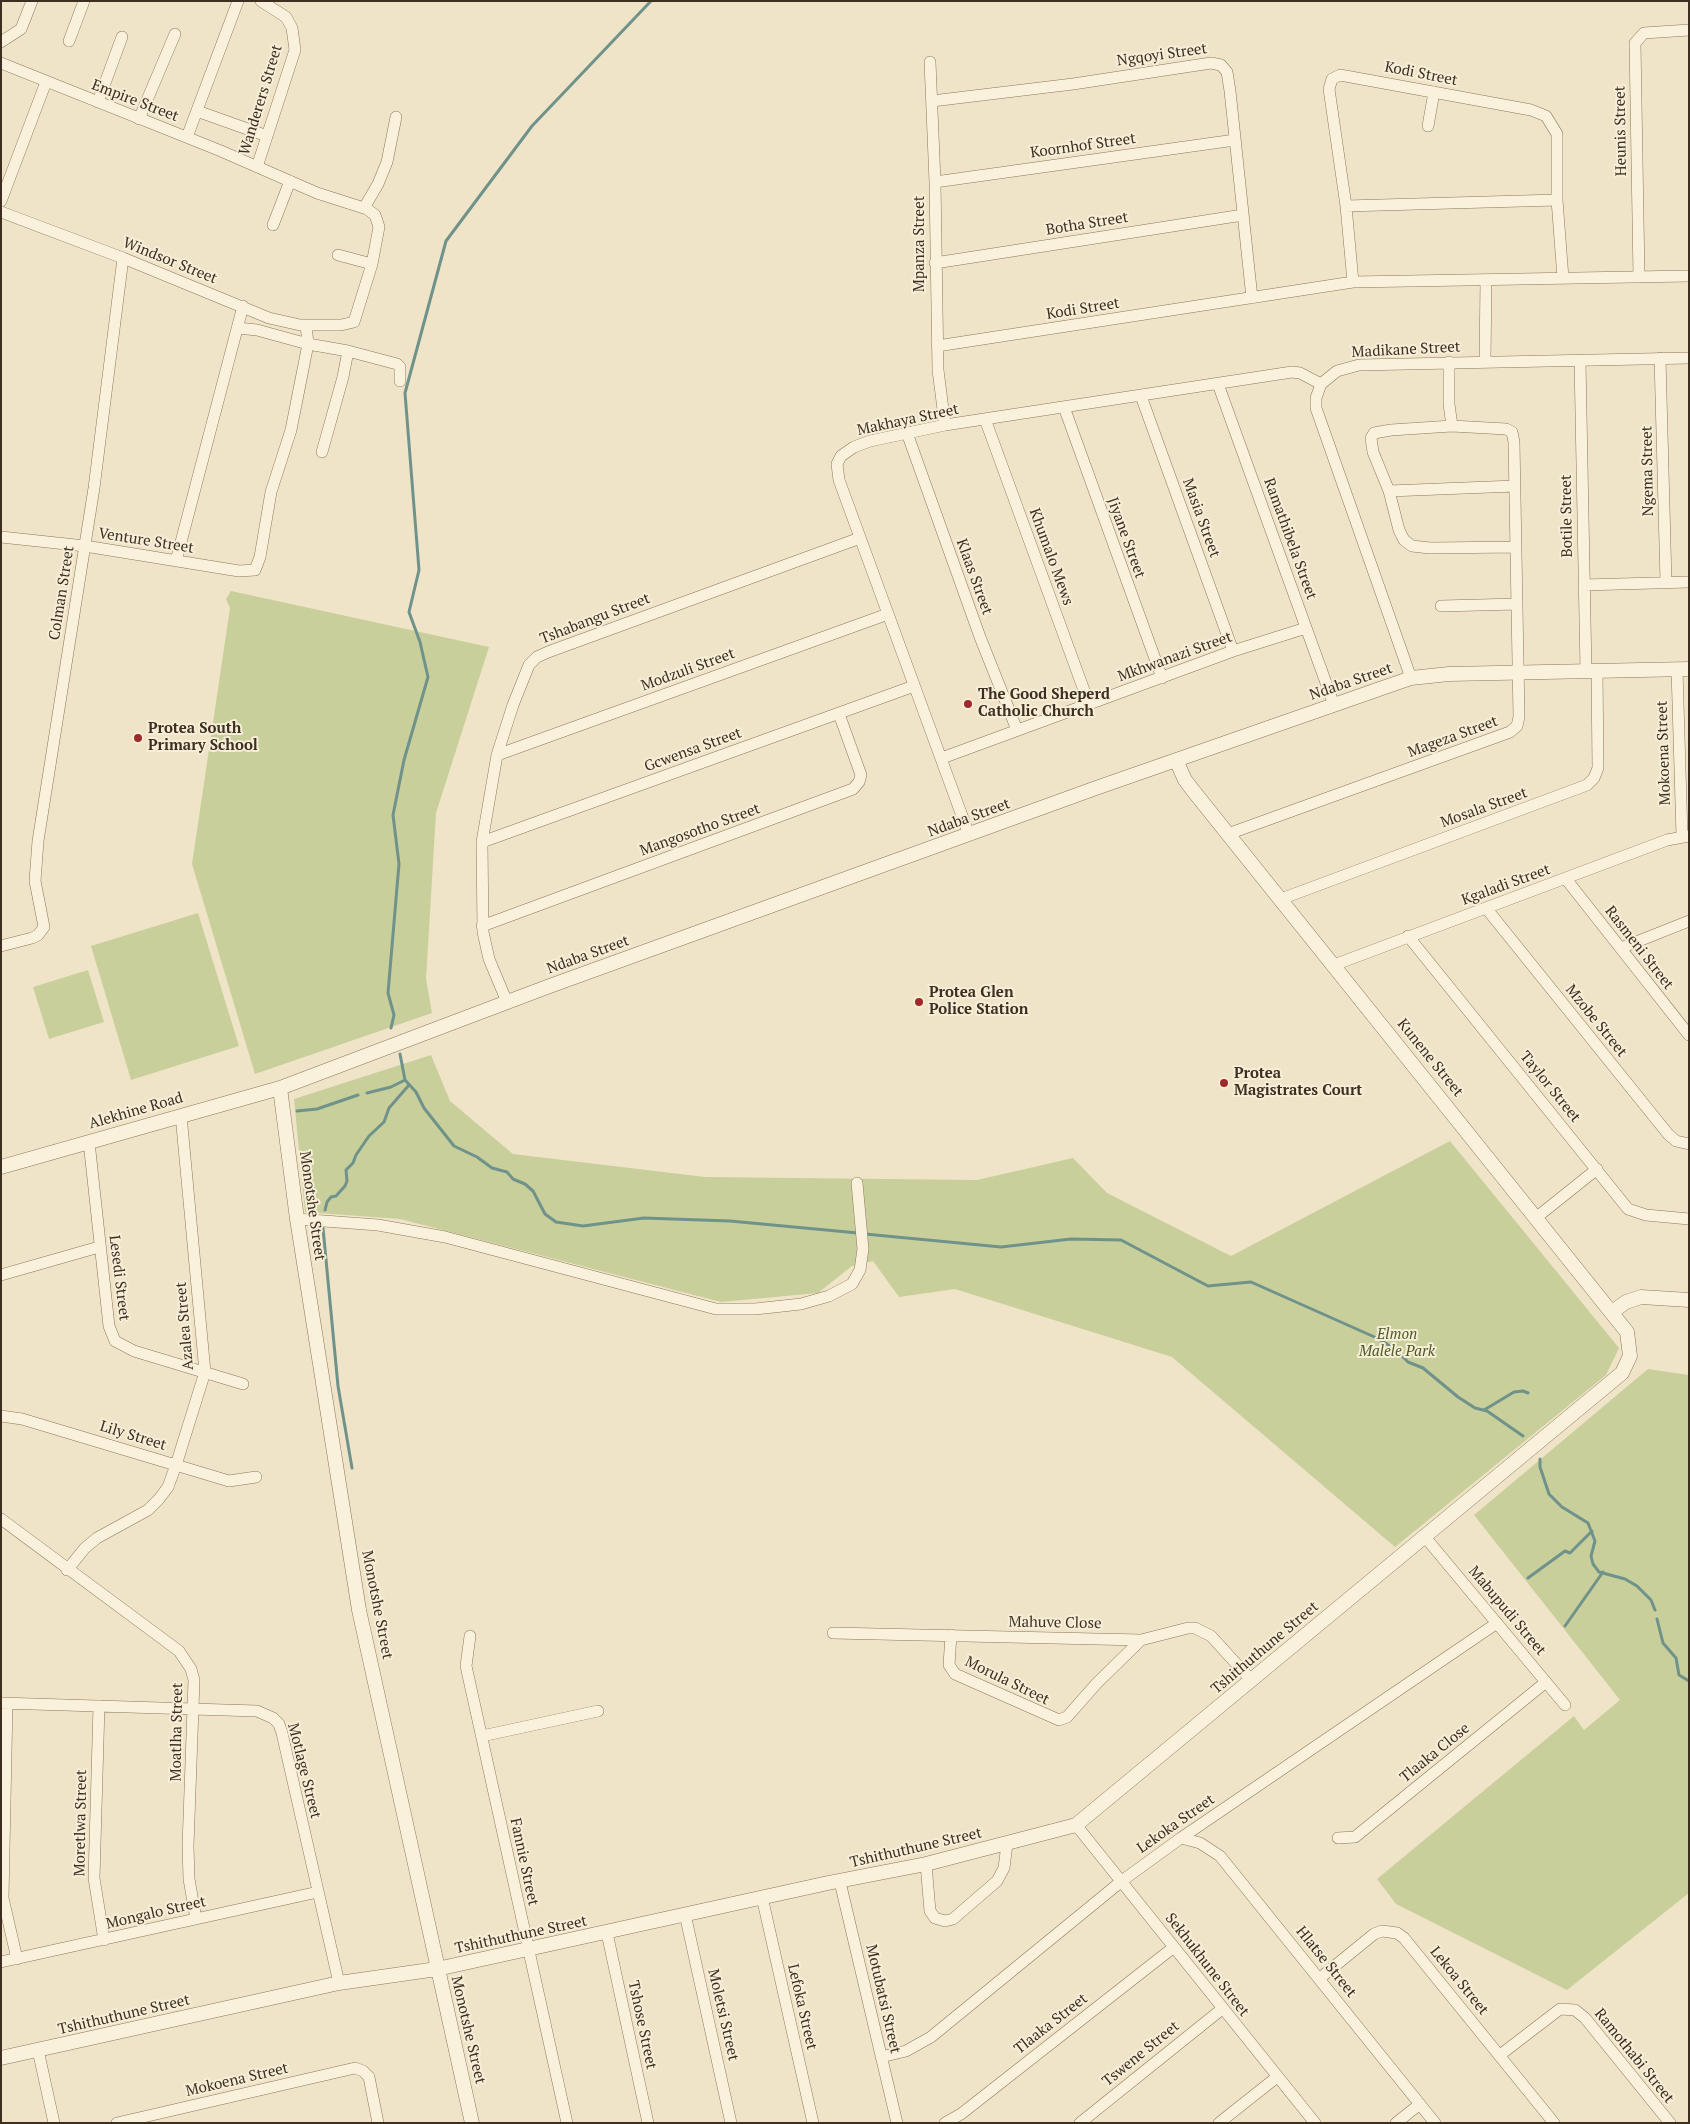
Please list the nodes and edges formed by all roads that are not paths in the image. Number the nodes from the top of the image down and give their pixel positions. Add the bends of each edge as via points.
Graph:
1 (32, 1) edge
2 (84, 1) edge
3 (238, 1) edge
4 (261, 1) edge
5 (1689, 30) edge
6 (175, 34) dead end
7 (122, 37) dead end
8 (69, 41) dead end
9 (1, 42) edge
10 (930, 62) dead end
11 (1, 63) edge
12 (46, 82) junction
13 (1434, 92) junction
14 (98, 102) junction
15 (932, 102) junction
16 (197, 110) junction
17 (396, 117) dead end
18 (139, 118) junction
19 (1428, 126) dead end
20 (267, 136) junction
21 (187, 138) junction
22 (1235, 140) junction
23 (257, 167) junction
24 (290, 181) junction
25 (935, 182) junction
26 (1557, 200) junction
27 (1, 201) edge
28 (1346, 206) junction
29 (364, 208) junction
30 (1, 212) edge
31 (1244, 215) junction
32 (273, 225) dead end
33 (338, 255) dead end
34 (123, 258) junction
35 (935, 263) junction
36 (372, 264) junction
37 (1639, 276) junction
38 (1689, 276) edge
39 (1563, 278) junction
40 (1486, 280) junction
41 (1353, 282) junction
42 (1252, 298) junction
43 (243, 306) junction
44 (306, 325) junction
45 (238, 328) junction
46 (308, 344) junction
47 (937, 346) junction
48 (348, 351) junction
49 (1660, 358) junction
50 (1689, 358) edge
51 (1580, 361) junction
52 (1449, 362) junction
53 (1485, 362) junction
54 (400, 380) dead end
55 (1218, 384) junction
56 (1321, 384) junction
57 (1141, 396) junction
58 (1064, 407) junction
59 (985, 419) junction
60 (945, 425) junction
61 (1452, 426) junction
62 (907, 433) junction
63 (322, 452) dead end
64 (1515, 486) junction
65 (1388, 491) junction
66 (1, 537) edge
67 (860, 538) junction
68 (85, 546) junction
69 (1516, 547) junction
70 (176, 561) junction
71 (1666, 582) junction
72 (1689, 582) edge
73 (1584, 585) junction
74 (1517, 604) junction
75 (1441, 606) dead end
76 (888, 614) junction
77 (1306, 628) junction
78 (1233, 651) junction
79 (1683, 669) edge
80 (1592, 671) junction
81 (1517, 672) junction
82 (1162, 678) junction
83 (1411, 678) junction
84 (914, 686) junction
85 (1089, 704) junction
86 (1334, 705) junction
87 (839, 714) junction
88 (1017, 730) junction
89 (498, 755) junction
90 (1684, 756) edge
91 (942, 758) junction
92 (1176, 760) junction
93 (1228, 834) junction
94 (969, 835) junction
95 (1685, 836) edge
96 (482, 842) junction
97 (1566, 879) junction
98 (1281, 899) junction
99 (1486, 908) junction
100 (1689, 921) edge
101 (482, 926) junction
102 (1408, 936) junction
103 (1, 946) edge
104 (1621, 948) junction
105 (1334, 965) junction
106 (507, 1002) junction
107 (1689, 1035) edge
108 (280, 1088) junction
109 (181, 1115) junction
110 (89, 1142) junction
111 (1689, 1144) edge
112 (1, 1167) edge
113 (1596, 1169) junction
114 (857, 1183) dead end
115 (1537, 1217) junction
116 (297, 1219) junction
117 (1689, 1219) edge
118 (99, 1247) junction
119 (1, 1275) edge
120 (1689, 1300) edge
121 (1612, 1312) junction
122 (205, 1372) junction
123 (243, 1384) dead end
124 (1, 1416) edge
125 (176, 1465) junction
126 (256, 1477) dead end
127 (1, 1519) edge
128 (1425, 1537) junction
129 (67, 1570) junction
130 (1497, 1623) junction
131 (833, 1633) dead end
132 (470, 1636) dead end
133 (951, 1636) junction
134 (1141, 1640) junction
135 (1252, 1681) junction
136 (1546, 1682) junction
137 (4, 1704) edge
138 (1565, 1705) dead end
139 (99, 1706) junction
140 (194, 1709) junction
141 (598, 1711) dead end
142 (482, 1736) junction
143 (1076, 1825) junction
144 (1181, 1838) junction
145 (1338, 1838) dead end
146 (1006, 1844) junction
147 (926, 1864) junction
148 (1123, 1880) junction
149 (840, 1882) junction
150 (318, 1892) junction
151 (762, 1897) junction
152 (685, 1914) junction
153 (196, 1919) junction
154 (607, 1933) junction
155 (104, 1940) junction
156 (1174, 1947) junction
157 (528, 1949) junction
158 (17, 1959) junction
159 (1, 1962) edge
160 (437, 1969) junction
161 (1320, 1978) junction
162 (339, 1983) junction
163 (1222, 2009) junction
164 (38, 2050) junction
165 (1500, 2055) junction
166 (881, 2057) junction
167 (1, 2058) edge
168 (1277, 2076) junction
169 (1420, 2104) junction
170 (54, 2123) edge
171 (117, 2123) edge
172 (378, 2123) edge
173 (472, 2123) edge
174 (567, 2123) edge
175 (648, 2123) edge
176 (731, 2123) edge
177 (813, 2123) edge
178 (897, 2123) edge
179 (945, 2123) edge
180 (1080, 2123) edge
181 (1219, 2123) edge
182 (1315, 2123) edge
183 (1396, 2123) edge
184 (1435, 2123) edge
185 (1554, 2123) edge
186 (1670, 2123) edge

1 - 9 street via 21,29
2 - 8 street
3 - 16 street
4 - 20 street, Wanderers Street via 279,11 290,23 295,50
5 - 37 street, Heunis Street via 1644,33 1635,43
6 - 18 street
7 - 14 street
10 - 15 street, Mpanza Street
11 - 12 street, Empire Street
12 - 14 street, Empire Street
12 - 27 street
13 - 19 street
13 - 26 street, Kodi Street via 1531,110 1546,116 1557,134
13 - 28 street, Kodi Street via 1344,75 1332,79 1329,89
14 - 18 street, Empire Street
15 - 22 street, Ngqoyi Street via 1214,62 1227,72
15 - 25 street, Mpanza Street
16 - 20 street
16 - 21 street
17 - 29 street via 387,162
18 - 21 street, Empire Street
20 - 23 street, Wanderers Street
21 - 23 street, Empire Street
22 - 25 street, Koornhof Street
22 - 31 street, Ngqoyi Street
23 - 24 street, Wanderers Street
24 - 29 street, Wanderers Street
24 - 32 street
25 - 35 street, Mpanza Street
26 - 28 street
26 - 39 street, Kodi Street
28 - 41 street, Kodi Street
29 - 36 street via 375,215 379,227
30 - 34 street, Windsor Street
31 - 35 street, Botha Street
31 - 42 street, Ngqoyi Street
33 - 36 street
34 - 43 street, Windsor Street
34 - 68 street, Colman Street
35 - 47 street, Mpanza Street
36 - 44 street, Windsor Street via 354,322
37 - 38 street, Kodi Street
37 - 39 street, Kodi Street
39 - 40 street, Kodi Street
40 - 41 street, Kodi Street
40 - 53 street
41 - 42 street, Kodi Street
42 - 47 street, Kodi Street
43 - 44 street, Windsor Street via 269,318
43 - 45 street
44 - 46 street
45 - 46 street
45 - 70 street
46 - 48 street
46 - 70 street, Venture Street via 291,430 271,492 258,564 251,572
47 - 60 street, Mpanza Street
48 - 54 street via 397,364
48 - 63 street
49 - 50 street, Madikane Street
49 - 51 street, Madikane Street
49 - 71 street, Ngema Street
51 - 53 street, Madikane Street
51 - 73 street, Botile Street
52 - 53 street, Madikane Street
52 - 56 street, Madikane Street via 1359,364 1337,371
52 - 61 street
55 - 56 street, Makhaya Street via 1297,372
55 - 57 street, Makhaya Street
55 - 77 street, Ramathibela Street
56 - 83 street via 1316,408
57 - 58 street, Makhaya Street
57 - 78 street, Masia Street
58 - 59 street, Makhaya Street
58 - 82 street, Jiyane Street
59 - 60 street, Makhaya Street
59 - 85 street, Khumalo Mews
60 - 62 street, Makhaya Street
61 - 64 street, Mageza Street via 1510,431 1514,442
61 - 65 street, Mageza Street via 1374,433 1371,438 1373,452
62 - 67 street, Makhaya Street via 862,443 846,451 838,460 838,476
62 - 88 street, Klaas Street
64 - 65 street
64 - 69 street, Mageza Street
65 - 69 street, Mageza Street via 1399,530 1412,546
66 - 68 street, Venture Street
67 - 76 street, Makhaya Street
67 - 89 street, Tshabangu Street via 537,657 523,677
68 - 70 street, Venture Street
68 - 103 street, Colman Street via 35,867 36,892 44,921 41,932 32,938
69 - 74 street, Mageza Street
71 - 72 street
71 - 73 street
73 - 80 street, Botile Street
74 - 75 street
74 - 81 street, Mageza Street
76 - 84 street, Makhaya Street
76 - 89 street, Modzuli Street
77 - 78 street, Mkhwanazi Street
77 - 86 street, Ramathibela Street
78 - 82 street, Mkhwanazi Street
79 - 80 street, Ndaba Street
79 - 90 street, Mokoena Street
80 - 81 street, Ndaba Street
80 - 98 street, Mosala Street via 1598,768 1587,785
81 - 83 street, Ndaba Street
81 - 93 street, Mageza Street via 1519,720 1510,732
82 - 85 street, Mkhwanazi Street
83 - 86 street, Ndaba Street
84 - 87 street, Gcwensa Street
84 - 91 street, Makhaya Street
85 - 88 street, Mkhwanazi Street
86 - 92 street, Ndaba Street
87 - 96 street, Gcwensa Street
87 - 101 street, Mangosotho Street via 861,775 852,789
88 - 91 street, Mkhwanazi Street
89 - 96 street, Tshabangu Street
90 - 95 street, Mokoena Street
91 - 94 street, Makhaya Street
92 - 93 street, Kunene Street via 1188,785
92 - 94 street, Ndaba Street
93 - 98 street, Kunene Street
94 - 106 street, Ndaba Street
95 - 97 street, Kgaladi Street
96 - 101 street, Tshabangu Street
97 - 99 street, Kgaladi Street
97 - 104 street, Rasmeni Street
98 - 105 street, Kunene Street
99 - 102 street, Kgaladi Street
99 - 111 street, Mzobe Street via 1668,1134 1676,1142
100 - 104 street
101 - 106 street, Tshabangu Street via 489,959
102 - 105 street, Kgaladi Street
102 - 113 street, Taylor Street
104 - 107 street, Rasmeni Street
105 - 115 street, Kunene Street
106 - 108 street, Ndaba Street
108 - 109 street, Alekhine Road
108 - 116 street, Monotshe Street
109 - 110 street, Alekhine Road
109 - 122 street, Azalea Street
110 - 112 street, Alekhine Road
110 - 118 street, Lesedi Street
113 - 115 street
113 - 117 street, Taylor Street via 1633,1212
114 - 116 street via 863,1249 860,1270 852,1284 829,1296 801,1304 756,1309 716,1309 445,1237 378,1225
115 - 121 street, Kunene Street
116 - 160 street, Monotshe Street via 359,1610
118 - 119 street
118 - 122 street, Lesedi Street via 109,1326 115,1341 134,1351
120 - 121 street via 1642,1297 1626,1302
121 - 128 street, Tshithuthune Street via 1629,1335 1630,1356 1626,1368
122 - 123 street, Lesedi Street
122 - 125 street, Azalea Street
124 - 125 street, Lily Street via 22,1419
125 - 126 street, Lily Street via 229,1481
125 - 129 street, Azalea Street via 159,1500 148,1510 97,1538
127 - 129 street, Moatlha Street
128 - 130 street, Mabupudi Street
128 - 135 street, Tshithuthune Street
129 - 140 street, Moatlha Street via 179,1651 194,1680
130 - 136 street, Mabupudi Street
130 - 144 street, Lekoka Street
131 - 133 street, Mahuve Close
132 - 142 street, Fannie Street via 466,1666
133 - 134 street, Mahuve Close
133 - 134 street, Morula Street via 950,1665 955,1674 1059,1720 1067,1717
134 - 135 street, Mahuve Close via 1188,1628 1200,1629 1211,1636
135 - 143 street, Tshithuthune Street
136 - 138 street, Mabupudi Street
136 - 145 street, Tlaaka Close via 1355,1837
137 - 139 street, Motlage Street
137 - 158 street via 3,1898
139 - 140 street, Motlage Street
139 - 155 street, Moretlwa Street via 94,1878
140 - 150 street, Motlage Street via 257,1711 279,1724
140 - 153 street, Moatlha Street via 188,1846 189,1879
141 - 142 street
142 - 157 street, Fannie Street
143 - 146 street, Tshithuthune Street
143 - 148 street, Sekhukhune Street
144 - 148 street, Lekoka Street
144 - 161 street, Hlatse Street via 1207,1846 1220,1856
146 - 147 street, Tshithuthune Street
146 - 147 street via 1004,1868 997,1881 953,1919 935,1918 930,1911
147 - 149 street, Tshithuthune Street
148 - 156 street, Sekhukhune Street
148 - 166 street, Lekoka Street via 931,2037 906,2051
149 - 151 street, Tshithuthune Street
149 - 166 street, Motubatsi Street
150 - 153 street, Mongalo Street
150 - 162 street, Motlage Street
151 - 152 street, Tshithuthune Street
151 - 177 street, Lefoka Street
152 - 154 street, Tshithuthune Street
152 - 176 street, Moletsi Street
153 - 155 street, Mongalo Street
154 - 157 street, Tshithuthune Street
154 - 175 street, Tshose Street
155 - 158 street, Mongalo Street
156 - 163 street, Sekhukhune Street
156 - 179 street, Tlaaka Street via 961,2114
157 - 160 street, Tshithuthune Street
157 - 174 street, Fannie Street
158 - 159 street, Mongalo Street
160 - 162 street, Tshithuthune Street
160 - 173 street, Monotshe Street
161 - 165 street, Lekoa Street via 1374,1934 1382,1931 1397,1933
161 - 169 street, Hlatse Street
162 - 164 street, Tshithuthune Street
163 - 168 street, Sekhukhune Street
163 - 180 street, Tswene Street
164 - 167 street, Tshithuthune Street
164 - 170 street
165 - 185 street, Lekoa Street
165 - 186 street, Ramothabi Street via 1560,2010 1575,2010 1585,2018
166 - 178 street, Motubatsi Street
168 - 181 street
168 - 182 street, Sekhukhune Street
169 - 183 street
169 - 184 street, Hlatse Street
171 - 172 street, Mokoena Street via 355,2068 368,2077

